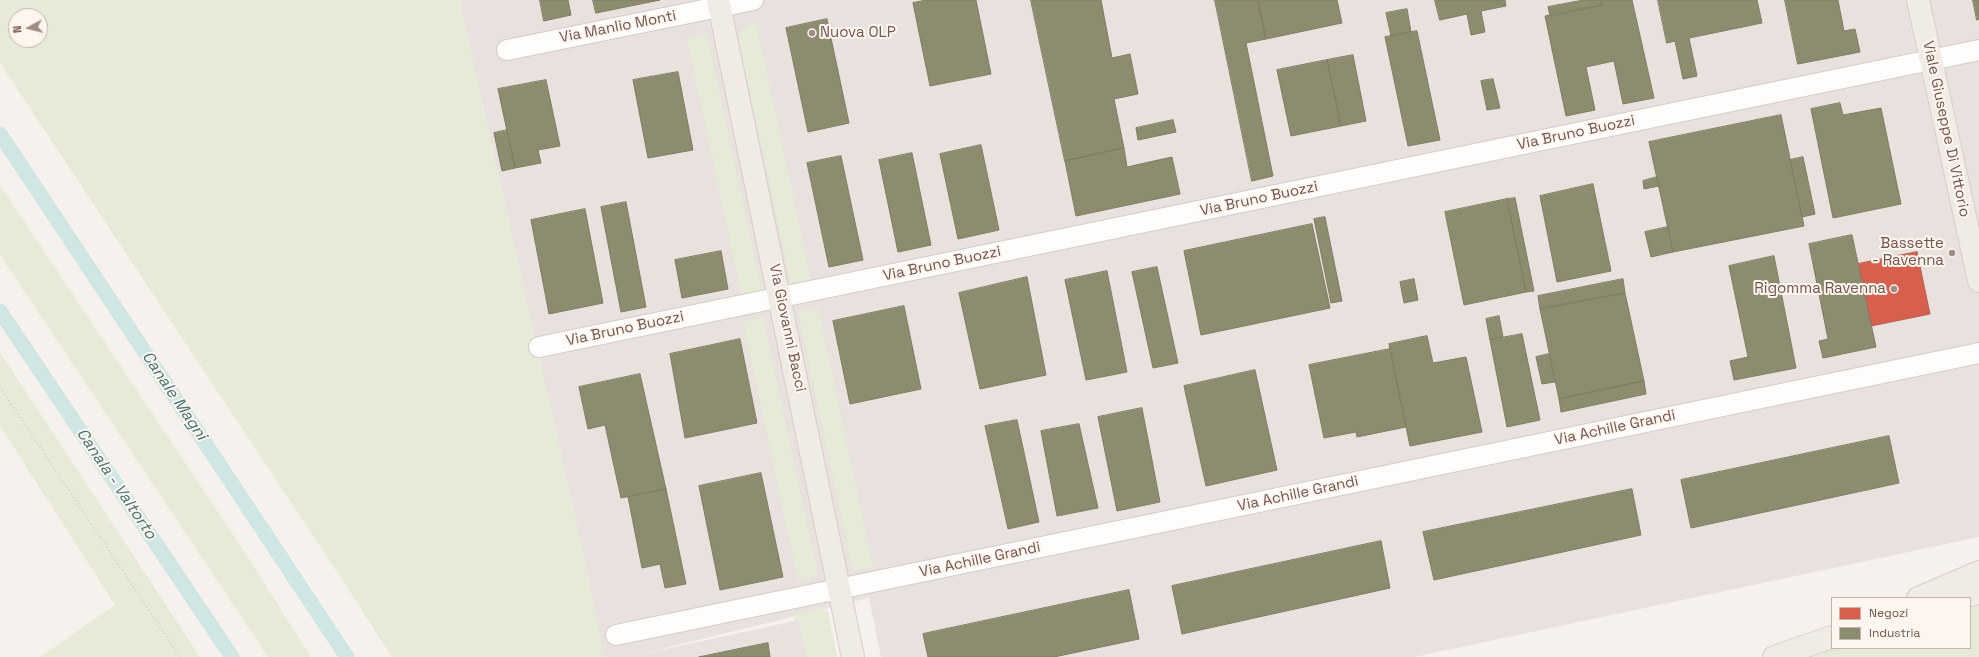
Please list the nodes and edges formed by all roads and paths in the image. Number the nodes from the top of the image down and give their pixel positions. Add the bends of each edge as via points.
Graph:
1 (753, 0) edge
2 (1918, 0) edge
3 (719, 3) edge
4 (507, 50) dead end
5 (1979, 50) edge
6 (1930, 60) junction
7 (1979, 281) edge
8 (780, 298) junction
9 (539, 347) dead end
10 (1979, 353) edge
11 (0, 387) edge
12 (1979, 572) edge
13 (840, 588) junction
14 (1979, 593) edge
15 (1920, 597) edge
16 (1963, 597) edge
17 (616, 635) dead end
18 (1831, 637) edge
19 (180, 657) edge
20 (853, 657) edge
21 (1774, 657) edge

1 - 3 street, Via Manlio Monti
2 - 6 main road, Viale Giuseppe Di Vittorio
3 - 4 street, Via Manlio Monti
3 - 8 main road, Via Giovanni Bacci
5 - 6 street, Via Bruno Buozzi
6 - 7 main road, Viale Giuseppe Di Vittorio
6 - 8 street, Via Bruno Buozzi
8 - 9 street, Via Bruno Buozzi
8 - 13 main road, Via Giovanni Bacci
10 - 13 street, Via Achille Grandi
11 - 19 path
12 - 15 main road
13 - 17 street, Via Achille Grandi
13 - 20 main road, Via Giovanni Bacci
14 - 16 main road
18 - 21 main road

